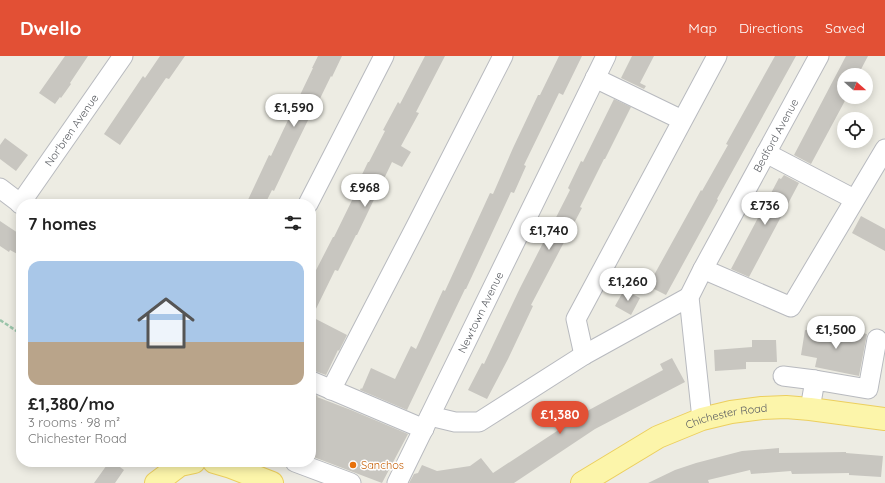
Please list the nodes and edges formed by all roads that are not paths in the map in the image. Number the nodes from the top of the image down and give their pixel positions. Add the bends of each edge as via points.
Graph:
1 (124, 56) edge
2 (384, 56) edge
3 (503, 56) edge
4 (606, 56) edge
5 (717, 56) edge
6 (819, 56) edge
7 (595, 78) junction
8 (682, 120) junction
9 (885, 148) edge
10 (766, 153) junction
11 (0, 188) edge
12 (24, 199) edge
13 (311, 199) edge
14 (854, 199) junction
15 (16, 201) edge
16 (703, 269) junction
17 (689, 297) junction
18 (877, 340) dead end
19 (584, 355) junction
20 (783, 376) dead end
21 (815, 380) junction
22 (316, 384) edge
23 (331, 390) junction
24 (810, 409) junction
25 (885, 419) edge
26 (702, 420) junction
27 (427, 423) junction
28 (177, 467) edge
29 (308, 467) edge
30 (251, 468) edge
31 (585, 482) edge
32 (156, 483) edge
33 (272, 483) edge
34 (351, 483) edge
35 (397, 483) edge

1 - 12 street, Nor'bren Avenue
2 - 13 street
3 - 23 street
4 - 7 street, Newtown Avenue
5 - 8 street
6 - 10 street, Bedford Avenue
7 - 8 street
7 - 27 street, Newtown Avenue
8 - 19 street via 576,319
9 - 14 street
10 - 14 street
10 - 16 street, Bedford Avenue
11 - 15 street
14 - 16 street via 791,307
16 - 17 street, Bedford Avenue
17 - 19 street
17 - 26 street
18 - 21 street via 868,389
19 - 27 street via 479,422
20 - 21 street
21 - 24 street
22 - 23 street
23 - 27 street
24 - 25 main road, Chichester Road
24 - 26 main road, Chichester Road via 762,408 731,412
26 - 31 main road, Chichester Road via 658,437
27 - 35 street, Newtown Avenue
28 - 32 main road
29 - 34 street
30 - 33 main road

